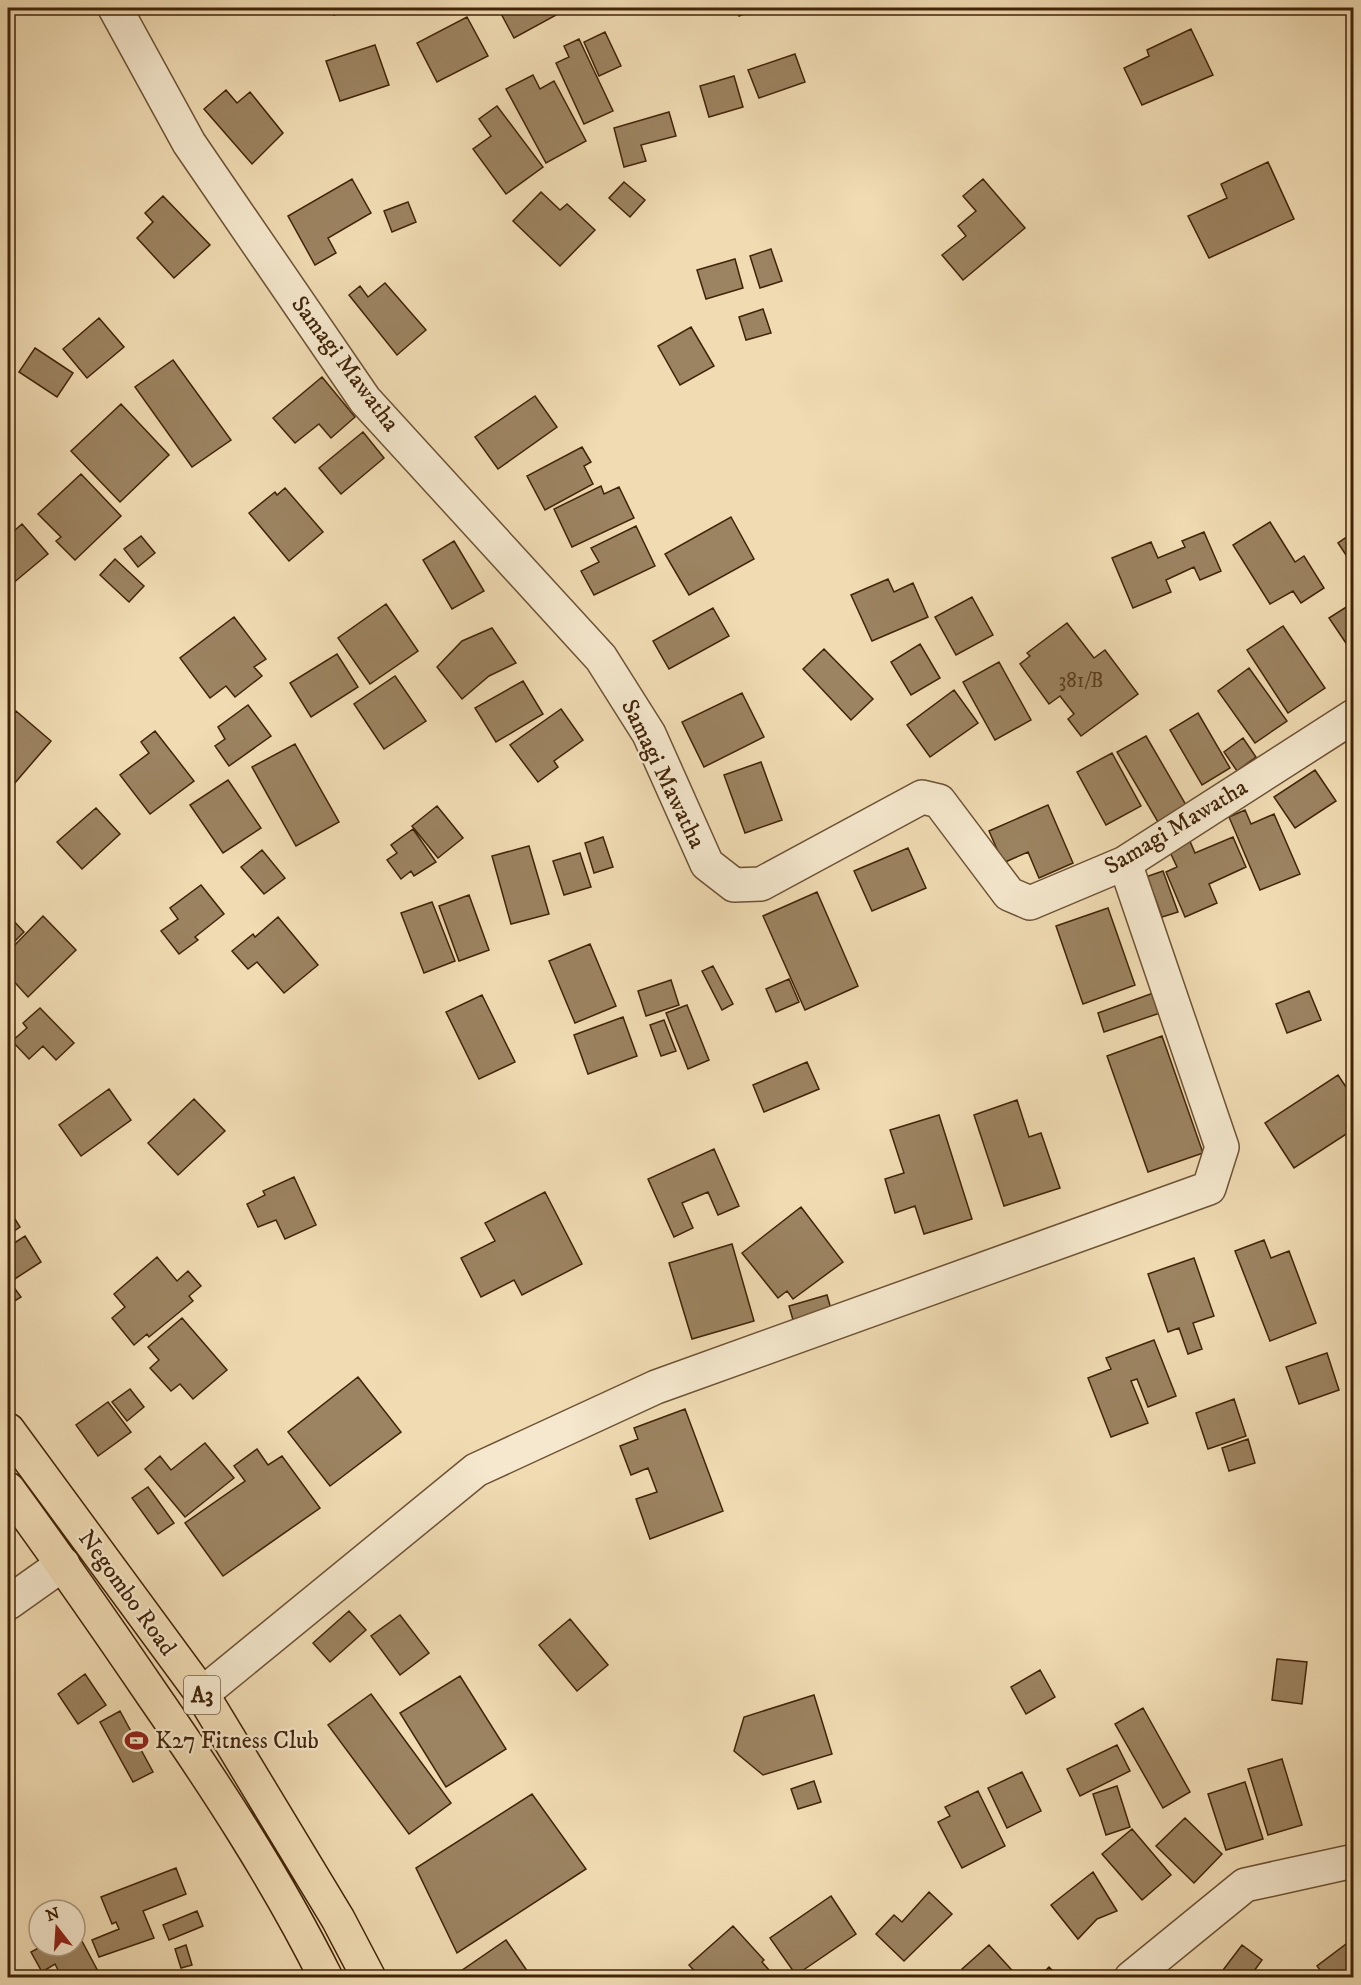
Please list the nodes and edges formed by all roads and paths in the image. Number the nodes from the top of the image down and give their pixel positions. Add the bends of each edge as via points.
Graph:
1 (115, 8) edge
2 (1353, 716) edge
3 (1125, 863) junction
4 (8, 1430) edge
5 (8, 1489) edge
6 (63, 1564) junction
7 (8, 1603) edge
8 (202, 1694) junction
9 (1353, 1861) edge
10 (326, 1977) edge
11 (369, 1977) edge
12 (1131, 1977) edge

1 - 3 street, Samagi Mawatha via 189,143 365,400 601,658 649,734 707,864 734,885 761,884 922,797 939,801 1010,894 1030,903
2 - 3 street, Samagi Mawatha
3 - 8 street via 1222,1147 1209,1188 656,1388 476,1470
4 - 8 highway, Negombo Road / A3
5 - 6 highway, Negombo Road / A3
6 - 7 street
6 - 10 highway, Negombo Road / A3 via 265,1864
8 - 11 highway, Negombo Road / A3
9 - 12 street via 1245,1884

